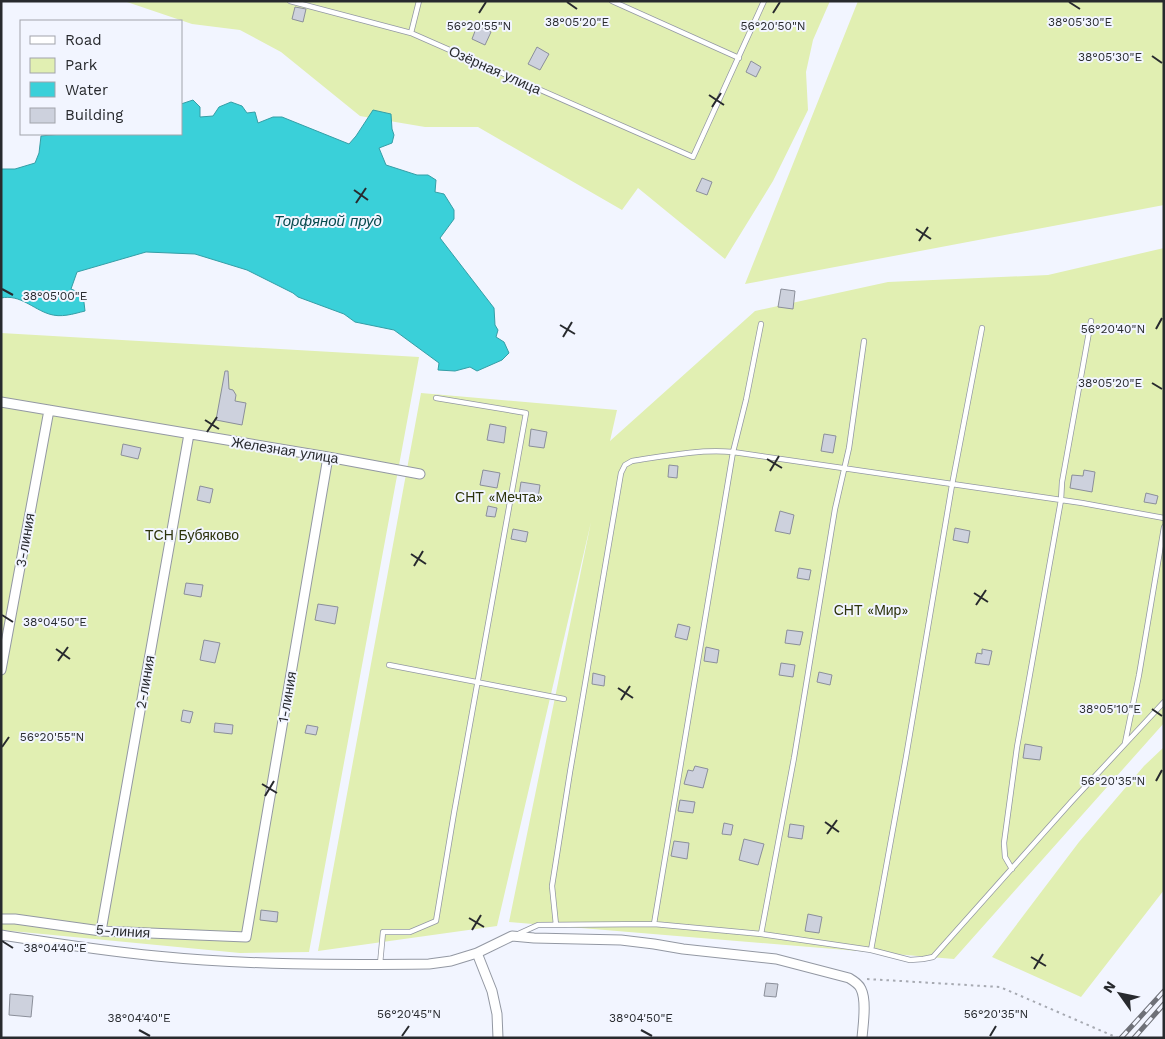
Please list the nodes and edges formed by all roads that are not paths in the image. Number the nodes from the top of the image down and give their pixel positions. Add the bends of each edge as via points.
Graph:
1 (290, 1) edge
2 (420, 1) edge
3 (612, 1) edge
4 (764, 1) edge
5 (411, 33) junction
6 (739, 58) junction
7 (1091, 321) dead end
8 (761, 324) dead end
9 (982, 328) dead end
10 (864, 341) dead end
11 (436, 398) dead end
12 (1, 402) edge
13 (49, 410) junction
14 (189, 434) junction
15 (732, 452) junction
16 (328, 456) junction
17 (844, 469) junction
18 (420, 474) dead end
19 (952, 485) junction
20 (1060, 500) junction
21 (1164, 518) edge
22 (1164, 527) edge
23 (389, 666) dead end
24 (1, 670) edge
25 (478, 683) junction
26 (564, 699) dead end
27 (1164, 702) edge
28 (1125, 744) junction
29 (1012, 869) junction
30 (1, 919) edge
31 (654, 924) junction
32 (556, 925) junction
33 (101, 931) junction
34 (761, 934) junction
35 (1, 935) edge
36 (512, 936) junction
37 (246, 937) joint
38 (871, 950) junction
39 (477, 953) junction
40 (380, 964) junction
41 (498, 1038) edge
42 (862, 1038) edge

1 - 5 lane, Озёрная улица
2 - 5 lane
3 - 6 lane
4 - 6 lane
5 - 6 lane, Озёрная улица via 693,157
7 - 20 lane
8 - 15 lane
9 - 19 lane
10 - 17 lane
11 - 25 lane via 526,413
12 - 13 street, Железная улица
13 - 14 street, Железная улица
13 - 24 street, 3-линия
14 - 16 street, Железная улица
14 - 33 street, 2-линия
15 - 17 lane
15 - 31 lane
15 - 32 lane via 714,450 632,460 621,473 552,886
16 - 18 street, Железная улица
16 - 37 street, 1-линия
17 - 19 lane
17 - 34 lane
19 - 20 lane
19 - 38 lane
20 - 21 lane
20 - 29 lane via 1017,747 1004,842 1005,857
22 - 28 lane
23 - 25 lane
25 - 26 lane
25 - 40 lane via 436,921 410,932 383,932
27 - 28 lane
28 - 29 lane
29 - 38 lane via 933,957 910,960
30 - 33 street, 5-линия
31 - 32 lane
31 - 34 lane
32 - 36 lane via 538,925
33 - 37 street, 5-линия
34 - 38 lane
35 - 40 street via 188,959
36 - 39 street
36 - 42 street via 621,940 776,959 849,978 857,983 863,995
39 - 40 street via 430,964
39 - 41 street via 492,991

